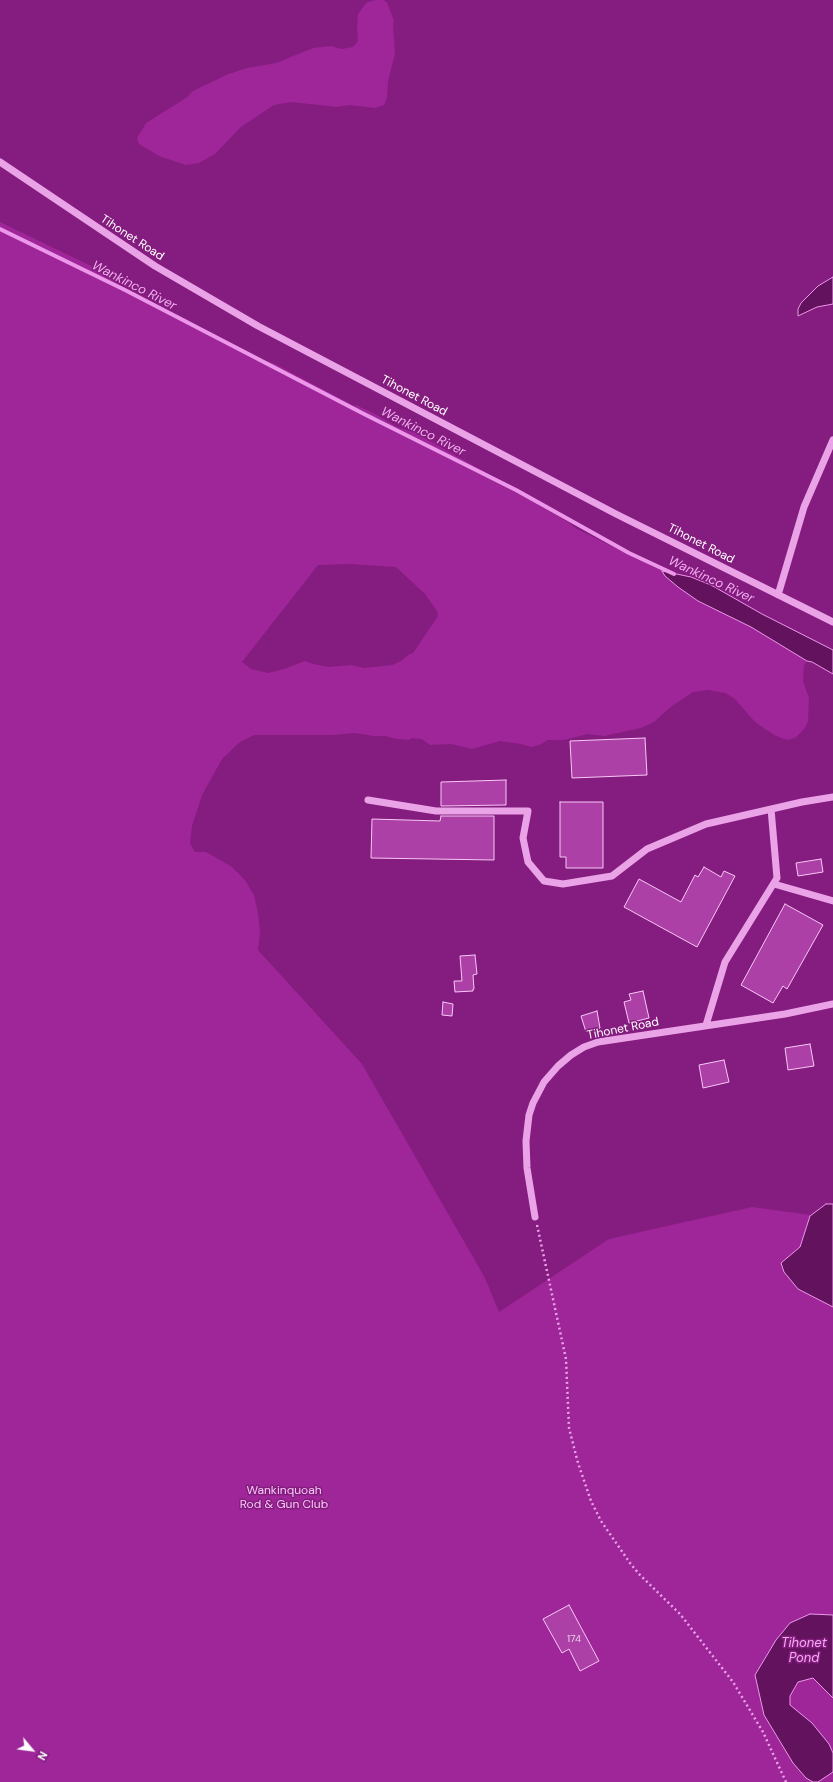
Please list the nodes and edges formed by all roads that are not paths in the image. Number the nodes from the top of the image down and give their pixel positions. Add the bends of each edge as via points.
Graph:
1 (0, 162) edge
2 (833, 440) edge
3 (778, 595) junction
4 (833, 622) edge
5 (833, 797) edge
6 (368, 800) dead end
7 (771, 809) junction
8 (774, 884) junction
9 (833, 901) edge
10 (833, 1004) edge
11 (706, 1025) junction
12 (535, 1217) road end

1 - 3 street, Tihonet Road via 155,266 245,319 482,445
2 - 3 street via 804,507
3 - 4 street, Tihonet Road
5 - 7 street
6 - 7 street via 436,811 528,811 523,838 528,862 544,881 563,884 612,876 647,849 674,837 706,824
7 - 8 street via 777,878
8 - 9 street
8 - 11 street via 725,962
10 - 11 street, Tihonet Road via 785,1014
11 - 12 street, Tihonet Road via 598,1042 564,1060 550,1074 533,1103 527,1128 526,1168

